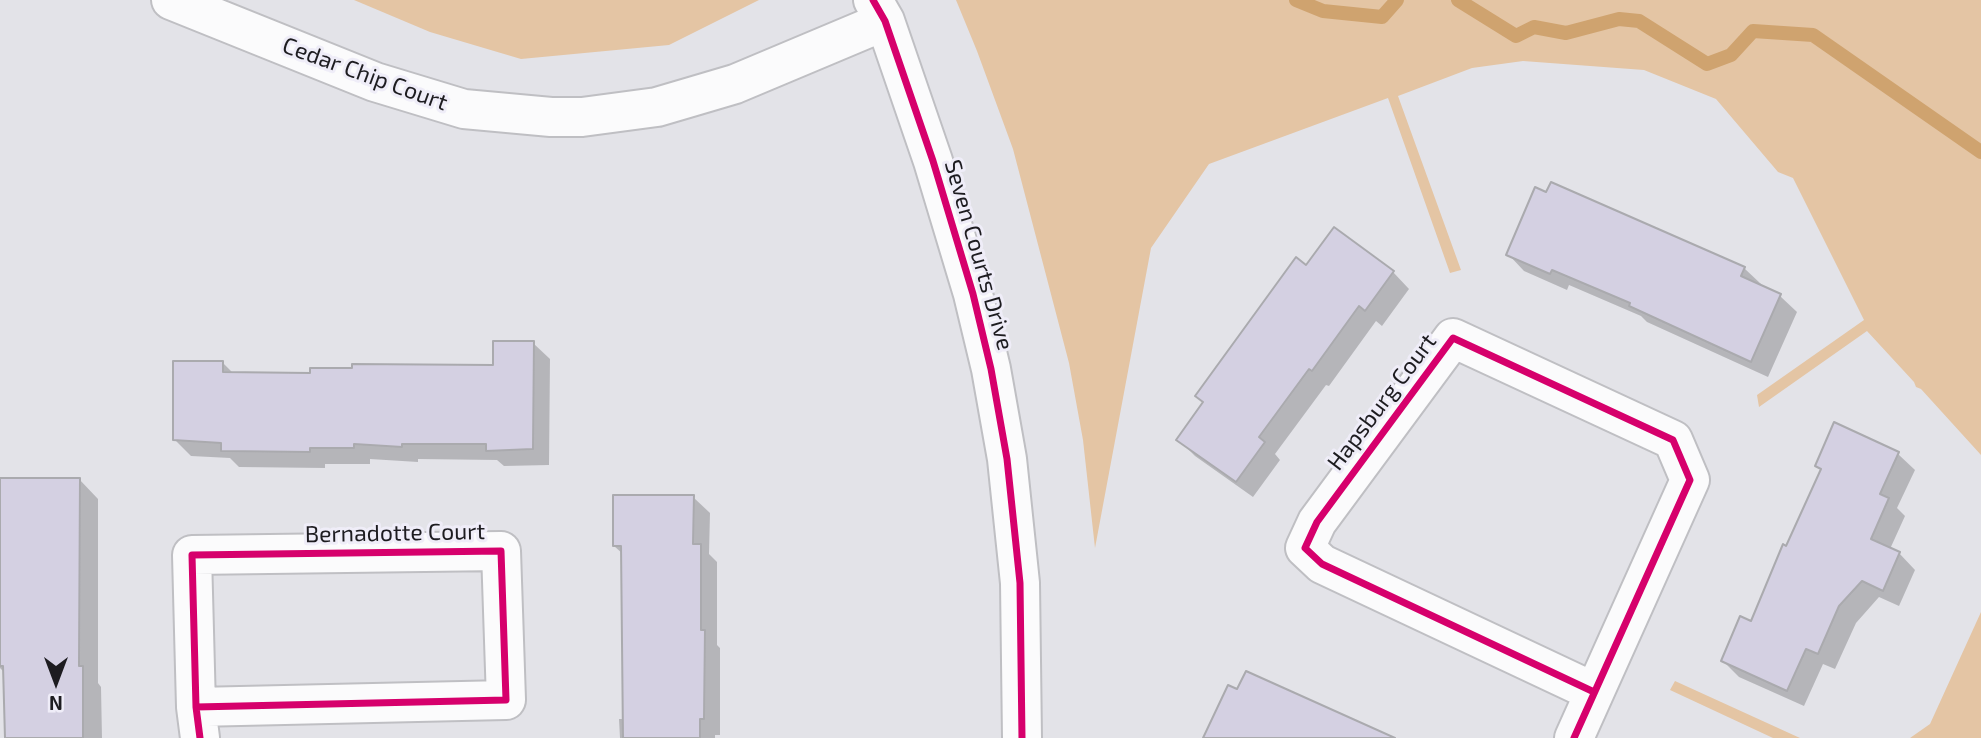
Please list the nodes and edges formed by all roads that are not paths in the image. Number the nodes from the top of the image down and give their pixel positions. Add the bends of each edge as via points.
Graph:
1 (171, 0) edge
2 (879, 10) edge
3 (1594, 692) junction
4 (198, 722) edge
5 (1022, 738) edge
6 (1574, 738) edge

1 - 2 street, Cedar Chip Court via 375,82 464,109 551,117 657,107 734,84
2 - 5 street, Seven Courts Drive via 933,161 991,369 1007,459 1020,583
3 - 3 street, Hapsburg Court via 1322,564 1306,548 1317,522 1453,338 1673,440 1690,480
3 - 6 street, Hapsburg Court
4 - 4 street, Bernadotte Court via 192,555 501,551 506,700

